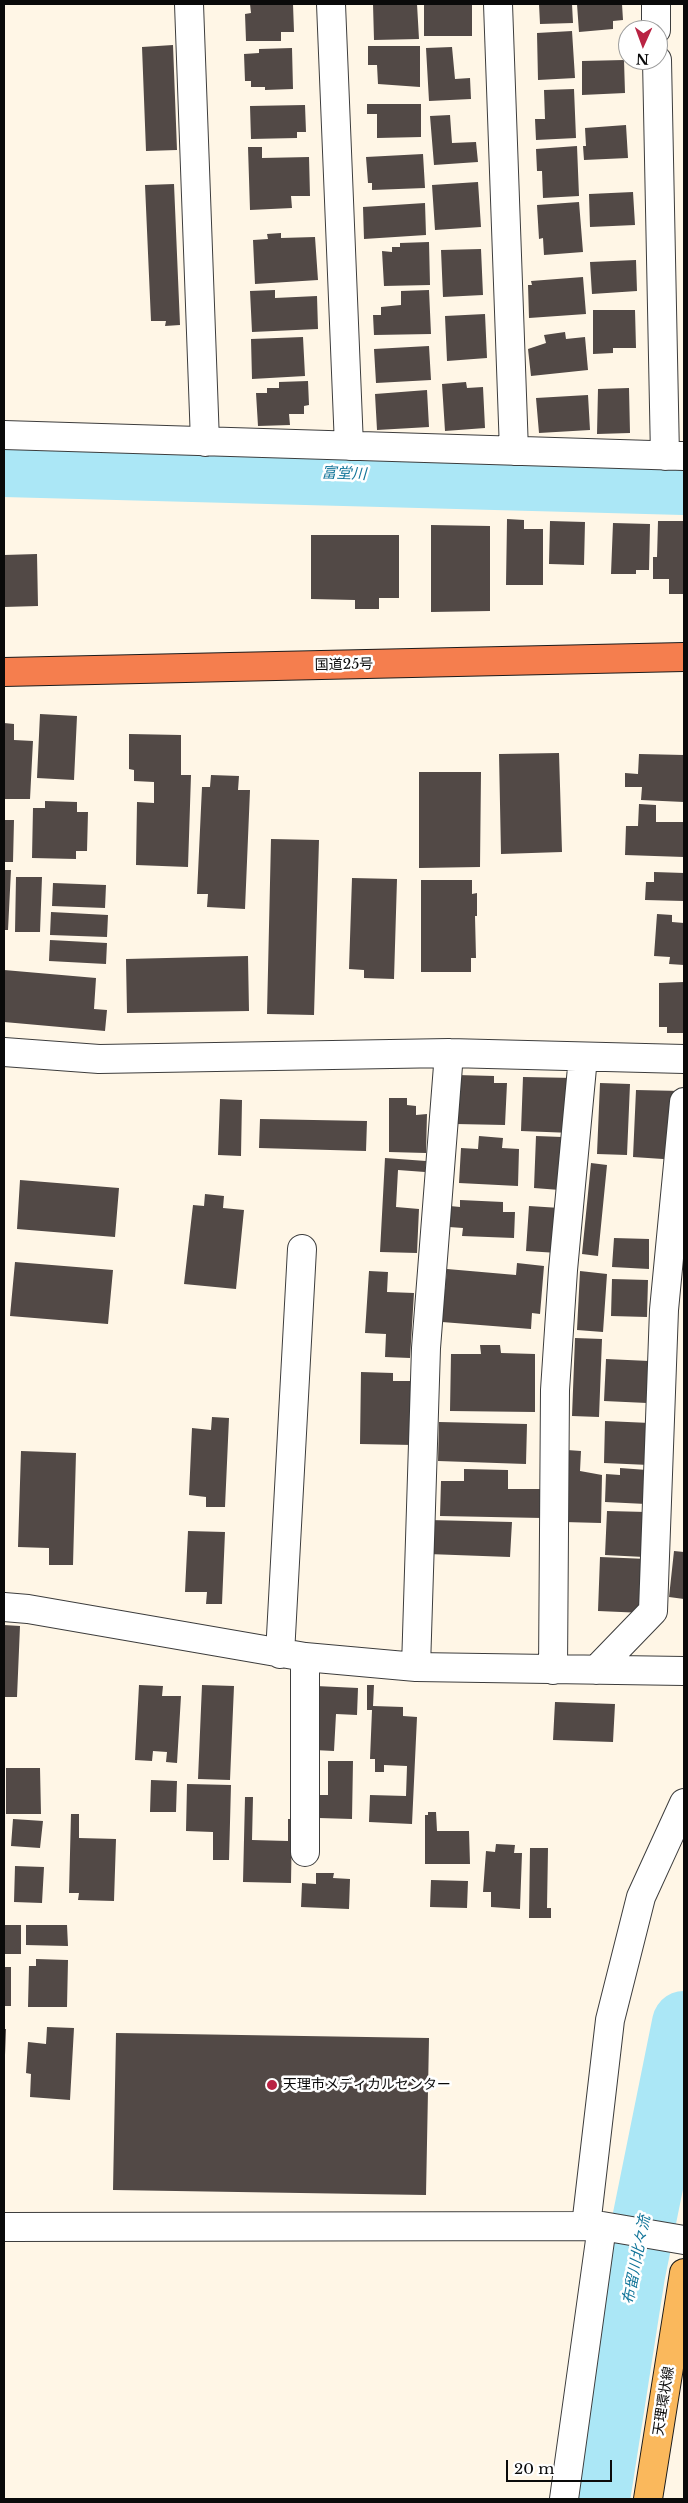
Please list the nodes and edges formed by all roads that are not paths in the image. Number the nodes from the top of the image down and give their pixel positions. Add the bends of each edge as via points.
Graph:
1 (189, 4) edge
2 (331, 4) edge
3 (498, 4) edge
4 (656, 4) edge
5 (656, 20) edge
6 (657, 70) edge
7 (4, 434) edge
8 (205, 442) junction
9 (349, 446) junction
10 (514, 451) junction
11 (675, 456) edge
12 (684, 657) edge
13 (4, 672) edge
14 (4, 1052) edge
15 (449, 1053) junction
16 (583, 1057) junction
17 (684, 1059) edge
18 (684, 1102) edge
19 (302, 1249) dead end
20 (4, 1606) edge
21 (293, 1656) junction
22 (416, 1667) junction
23 (553, 1670) junction
24 (596, 1670) junction
25 (684, 1671) edge
26 (684, 1803) edge
27 (305, 1852) dead end
28 (594, 2226) junction
29 (4, 2227) edge
30 (684, 2240) edge
31 (684, 2273) edge
32 (564, 2499) edge
33 (648, 2499) edge

1 - 8 street
2 - 9 street
3 - 10 street
4 - 5 street
6 - 11 street
7 - 8 street
8 - 9 street
9 - 10 street
10 - 11 street
12 - 13 highway, 国道25号
14 - 15 street via 99,1059
15 - 16 street
15 - 22 street via 426,1348
16 - 17 street
16 - 23 street via 555,1390
18 - 24 street via 664,1310 652,1611
19 - 21 street
20 - 21 street
21 - 22 street
21 - 27 street
22 - 23 street
23 - 24 street
24 - 25 street
26 - 28 street via 641,1898 610,2020
28 - 29 street
28 - 30 street
28 - 32 street
31 - 33 main road, 天理環状線

